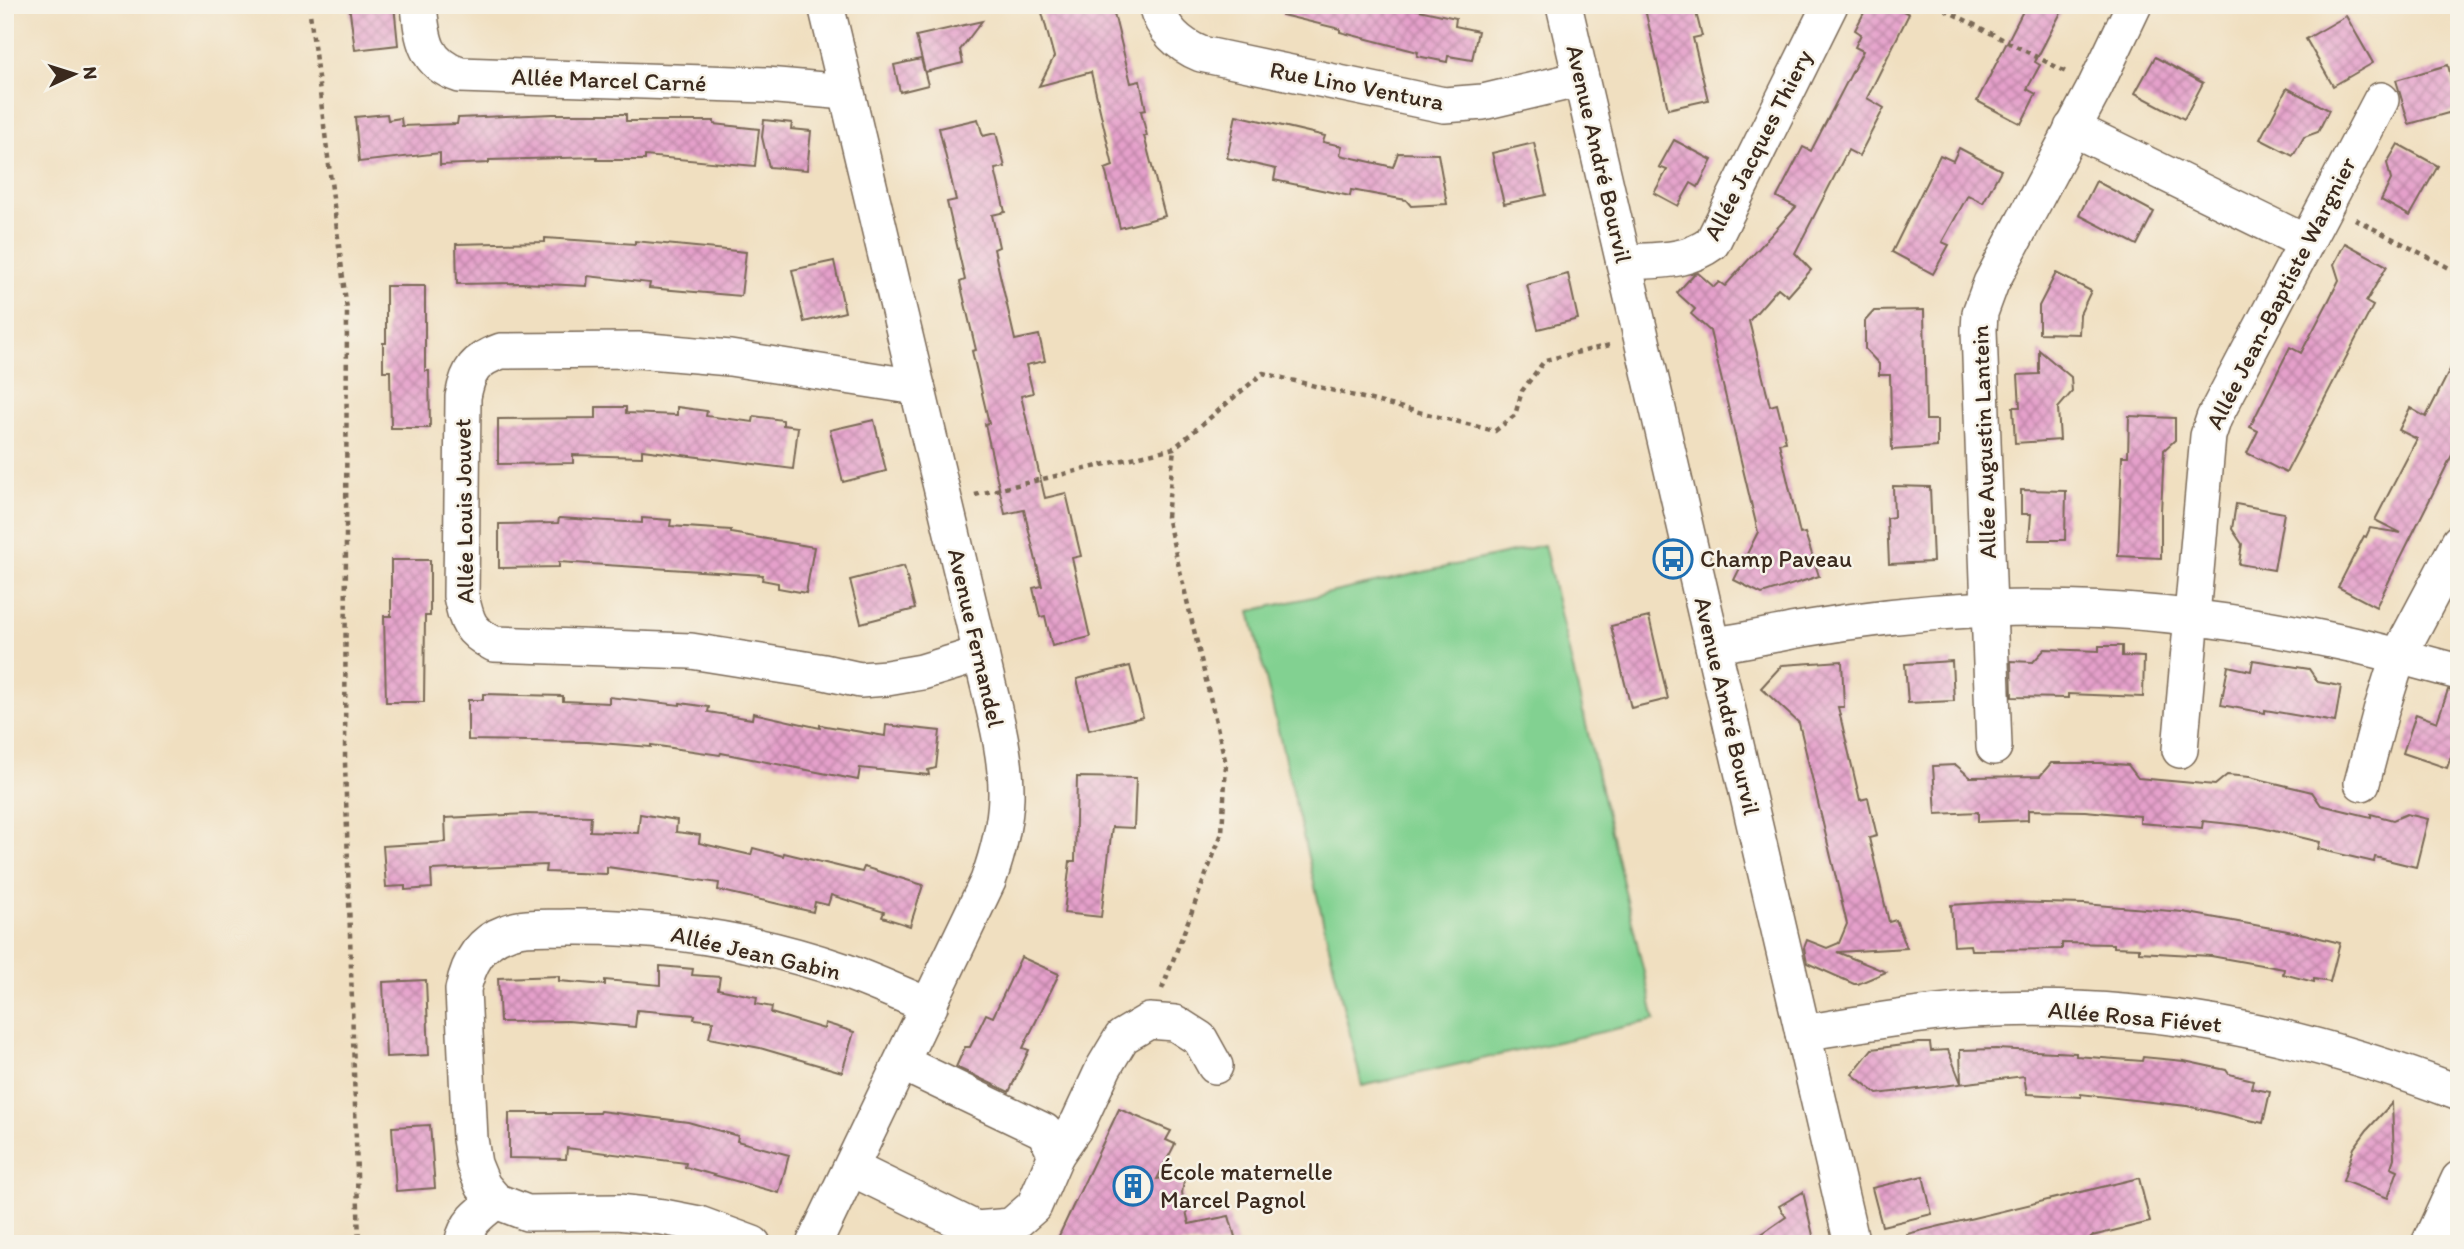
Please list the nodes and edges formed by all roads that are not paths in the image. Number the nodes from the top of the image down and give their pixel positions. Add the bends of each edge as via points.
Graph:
1 (419, 5) edge
2 (826, 5) edge
3 (1156, 5) edge
4 (1564, 5) edge
5 (1830, 5) edge
6 (2134, 5) edge
7 (1581, 79) junction
8 (846, 92) junction
9 (2381, 100) dead end
10 (2072, 128) junction
11 (2305, 242) junction
12 (1624, 262) junction
13 (917, 387) junction
14 (2459, 542) edge
15 (1989, 609) junction
16 (2190, 618) junction
17 (1713, 645) junction
18 (981, 654) junction
19 (2399, 657) junction
20 (2459, 672) edge
21 (1994, 747) dead end
22 (2180, 750) dead end
23 (2362, 783) dead end
24 (930, 1006) junction
25 (1803, 1032) junction
26 (902, 1063) junction
27 (1215, 1066) dead end
28 (2459, 1093) edge
29 (1056, 1155) junction
30 (851, 1168) junction
31 (2459, 1179) edge
32 (496, 1202) junction
33 (462, 1244) edge
34 (753, 1244) edge
35 (814, 1244) edge
36 (1852, 1244) edge
37 (2429, 1244) edge

1 - 8 street, Allée Marcel Carné via 430,55 444,70 460,75
2 - 8 street, Avenue Fernandel
3 - 7 street, Rue Lino Ventura via 1159,19 1173,36 1201,54 1444,105 1483,102
4 - 7 street, Avenue André Bourvil
5 - 12 street, Allée Jacques Thiery via 1712,243 1685,258
6 - 10 street, Allée Augustin Lantein
7 - 12 street, Avenue André Bourvil
8 - 13 street, Avenue Fernandel
9 - 11 street, Allée Jean-Baptiste Wargnier
10 - 11 street
10 - 15 street, Allée Augustin Lantein via 1990,283 1980,313
11 - 16 street, Allée Jean-Baptiste Wargnier via 2208,436
12 - 17 street, Avenue André Bourvil
13 - 18 street, Avenue Fernandel
13 - 18 street, Allée Louis Jouvet via 730,358 638,351 501,351 485,356 466,379 463,397 461,596 465,615 478,636 494,644 691,651 860,680 922,672
14 - 19 street
15 - 16 street
15 - 17 street via 1872,619
15 - 21 street, Allée Augustin Lantein
16 - 19 street via 2287,631
16 - 22 street, Allée Jean-Baptiste Wargnier
17 - 25 street, Avenue André Bourvil
18 - 24 street, Avenue Fernandel via 1005,773 1004,820 988,881
19 - 20 street
19 - 23 street
24 - 26 street, Avenue Fernandel
24 - 32 street, Allée Jean Gabin via 802,958 693,934 612,927 506,932 475,955 463,989 470,1139 483,1186
25 - 28 street, Allée Rosa Fiévet via 1969,1011 2023,1009 2178,1017 2289,1038
25 - 36 street, Avenue André Bourvil
26 - 29 street via 1045,1131
26 - 30 street, Avenue Fernandel
27 - 29 street via 1200,1039 1175,1023 1149,1021 1122,1037 1078,1123
29 - 30 street via 1034,1206 1011,1226 976,1229
30 - 35 street, Avenue Fernandel
31 - 37 street
32 - 33 street via 476,1216
32 - 34 street via 527,1213 618,1212 663,1217 699,1224

